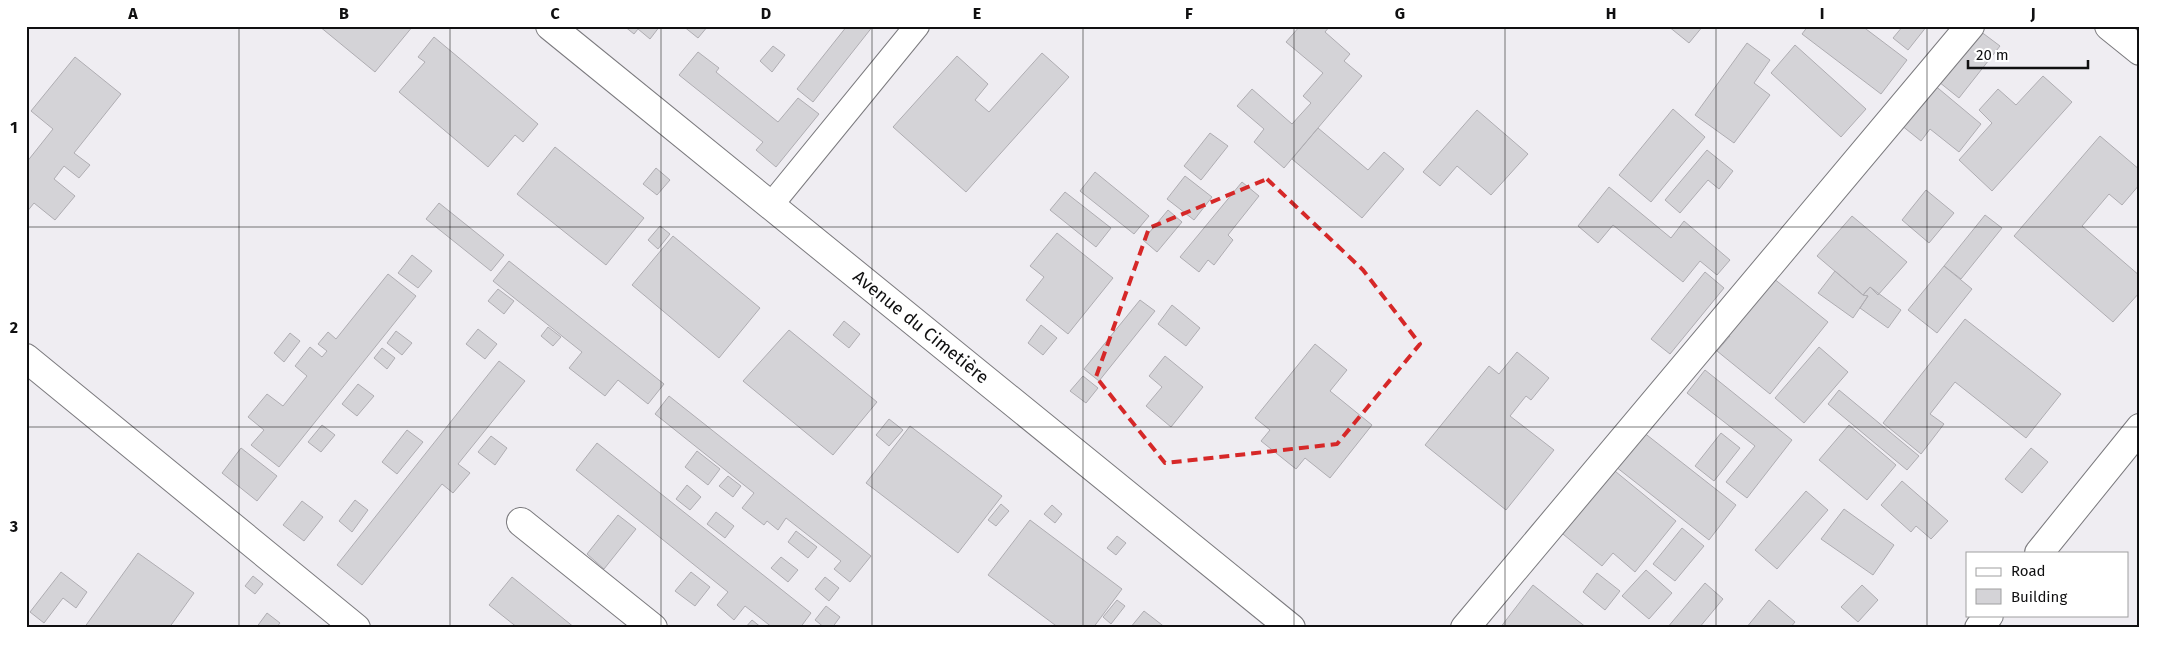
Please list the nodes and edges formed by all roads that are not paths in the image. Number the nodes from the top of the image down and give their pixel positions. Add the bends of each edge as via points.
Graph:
1 (550, 26) edge
2 (917, 26) edge
3 (1970, 26) edge
4 (2110, 26) edge
5 (2140, 52) edge
6 (771, 205) junction
7 (26, 358) edge
8 (2140, 428) edge
9 (522, 522) dead end
10 (2040, 552) edge
11 (1988, 616) edge
12 (356, 628) edge
13 (652, 628) edge
14 (1291, 628) edge
15 (1466, 628) edge
16 (1979, 628) edge

1 - 6 street, Avenue du Cimetière
2 - 6 lane
3 - 15 street
4 - 5 street
6 - 14 street, Avenue du Cimetière
7 - 12 street
8 - 10 street
9 - 13 street
11 - 16 street

